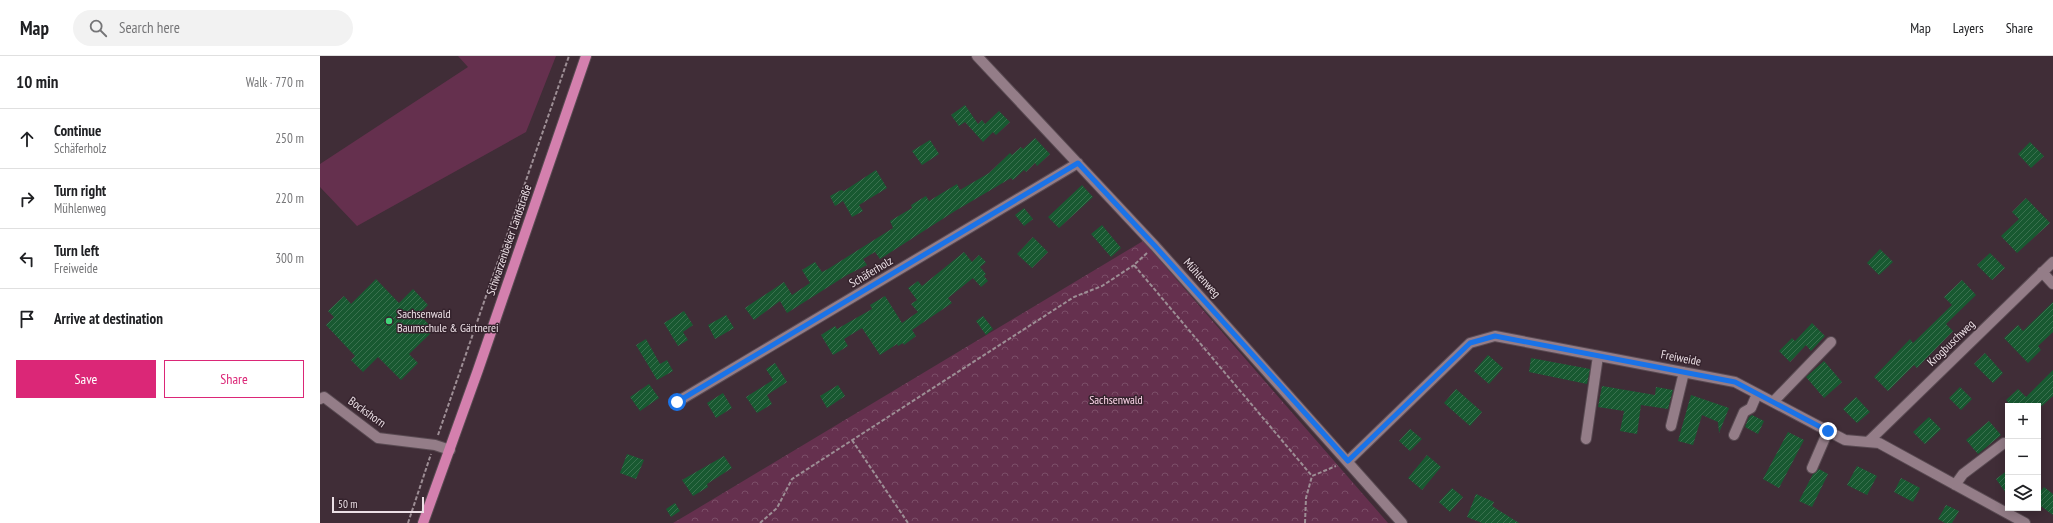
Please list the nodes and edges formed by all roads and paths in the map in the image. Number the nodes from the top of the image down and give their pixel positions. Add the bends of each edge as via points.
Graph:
1 (569, 56) edge
2 (586, 56) edge
3 (977, 56) edge
4 (1078, 163) junction
5 (1155, 246) junction
6 (2053, 262) edge
7 (1134, 265) junction
8 (2042, 272) junction
9 (2053, 284) edge
10 (1831, 342) dead end
11 (1598, 356) junction
12 (1684, 372) junction
13 (1757, 394) junction
14 (320, 399) edge
15 (677, 402) dead end
16 (1773, 402) junction
17 (1671, 426) dead end
18 (1828, 431) junction
19 (1734, 435) dead end
20 (1586, 439) dead end
21 (852, 440) junction
22 (1868, 442) junction
23 (2004, 443) dead end
24 (435, 445) junction
25 (450, 450) junction
26 (1348, 461) junction
27 (1812, 468) dead end
28 (1312, 476) junction
29 (1956, 485) junction
30 (408, 523) edge
31 (423, 523) edge
32 (760, 523) edge
33 (908, 523) edge
34 (1305, 523) edge
35 (1402, 523) edge
36 (2025, 523) edge

1 - 24 path
2 - 25 main road, Schwarzenbeker Landstraße
3 - 4 street, Mühlenweg
4 - 5 street, Mühlenweg
4 - 15 street, Schäferholz
5 - 7 path
5 - 26 street, Mühlenweg
6 - 8 street, Krogbuschweg
7 - 21 path via 1102,286 1074,297
7 - 28 path
8 - 9 street
8 - 22 street, Krogbuschweg
10 - 16 street
11 - 12 street, Freiweide
11 - 20 street
11 - 26 street, Freiweide via 1495,336 1470,343
12 - 13 street, Freiweide via 1735,382
12 - 17 street
13 - 16 street, Freiweide
13 - 19 street via 1751,408 1744,412
14 - 24 street, Bockshorn via 324,397 378,438
16 - 18 street, Freiweide
18 - 22 street, Freiweide via 1845,440
18 - 27 street
21 - 32 path via 792,479 777,508
21 - 33 path
22 - 29 street, Freiweide via 1879,443
23 - 29 street via 1963,474
24 - 25 street, Bockshorn
24 - 30 path
25 - 31 main road, Schwarzenbeker Landstraße
26 - 28 path
26 - 35 street, Mühlenweg
28 - 34 path via 1306,498
29 - 36 street, Freiweide

